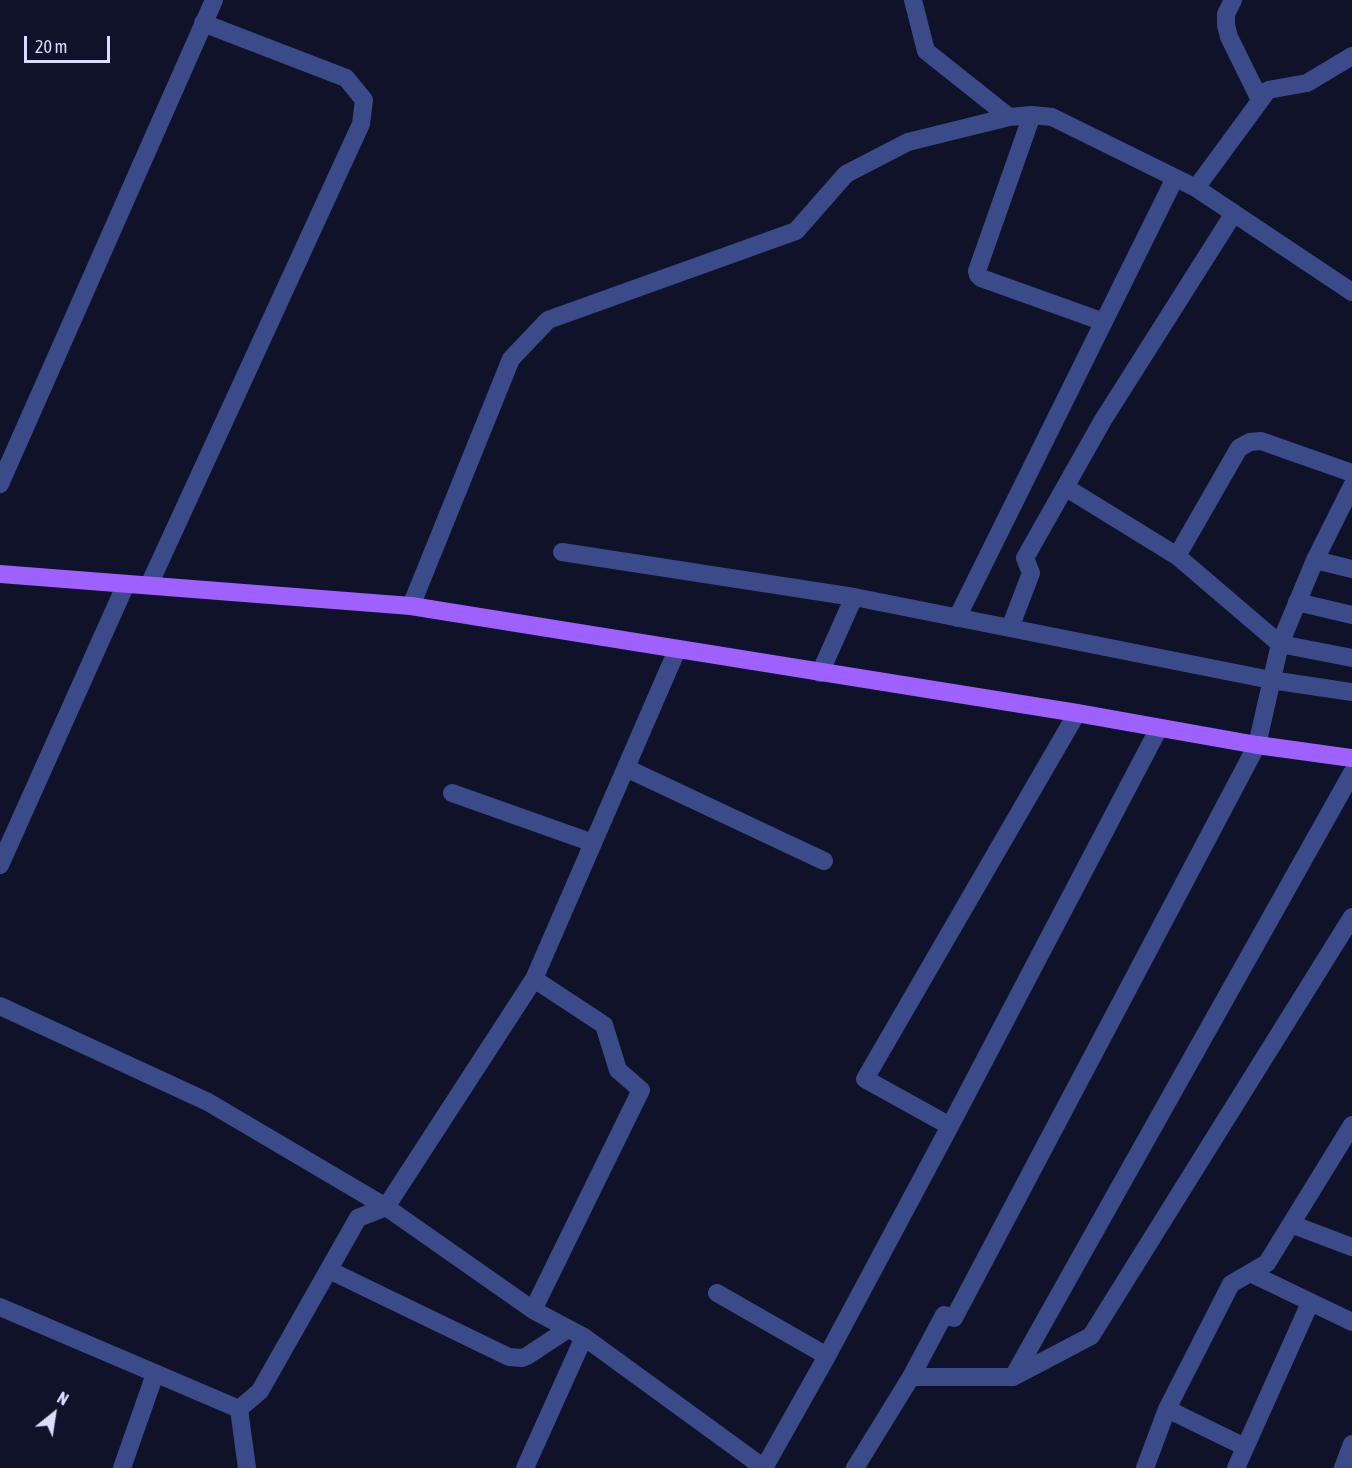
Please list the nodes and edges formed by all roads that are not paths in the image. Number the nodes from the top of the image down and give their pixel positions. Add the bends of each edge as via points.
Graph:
1 (214, 0) edge
2 (913, 0) edge
3 (1233, 0) edge
4 (203, 23) junction
5 (1352, 56) edge
6 (1260, 100) junction
7 (1032, 115) junction
8 (1009, 117) junction
9 (1175, 178) junction
10 (1196, 188) junction
11 (1234, 213) junction
12 (1352, 292) edge
13 (1104, 322) junction
14 (1352, 473) edge
15 (0, 484) edge
16 (1065, 486) junction
17 (1352, 486) edge
18 (1348, 505) edge
19 (562, 552) dead end
20 (1177, 556) junction
21 (1315, 560) junction
22 (1352, 569) edge
23 (0, 574) edge
24 (126, 584) junction
25 (149, 585) junction
26 (854, 597) junction
27 (1297, 602) junction
28 (411, 606) junction
29 (1352, 615) edge
30 (957, 618) junction
31 (1010, 628) junction
32 (1280, 644) junction
33 (677, 650) junction
34 (1352, 658) edge
35 (820, 673) junction
36 (1271, 680) junction
37 (1352, 692) edge
38 (1077, 713) junction
39 (1159, 728) junction
40 (1257, 745) junction
41 (1352, 758) edge
42 (626, 768) junction
43 (1352, 773) edge
44 (452, 793) dead end
45 (593, 843) junction
46 (824, 861) dead end
47 (0, 865) edge
48 (1352, 917) edge
49 (534, 979) junction
50 (0, 1006) edge
51 (1352, 1125) edge
52 (950, 1126) junction
53 (386, 1207) junction
54 (1291, 1224) junction
55 (1352, 1247) edge
56 (329, 1270) junction
57 (1250, 1273) junction
58 (717, 1293) dead end
59 (1310, 1303) junction
60 (0, 1307) edge
61 (533, 1310) junction
62 (1352, 1322) edge
63 (576, 1333) junction
64 (827, 1356) junction
65 (155, 1374) junction
66 (911, 1377) junction
67 (1013, 1377) junction
68 (1167, 1408) junction
69 (238, 1409) junction
70 (1352, 1444) edge
71 (1245, 1447) junction
72 (122, 1468) edge
73 (247, 1468) edge
74 (525, 1468) edge
75 (764, 1468) edge
76 (855, 1468) edge
77 (1145, 1468) edge
78 (1236, 1468) edge
79 (1342, 1468) edge

1 - 4 street
2 - 8 street via 926,51
3 - 6 street via 1226,14 1229,37
4 - 15 street
4 - 25 street via 346,78 364,100 361,124
5 - 6 street via 1307,83 1268,90
6 - 10 street
7 - 8 street
7 - 9 street via 1052,117
7 - 13 street via 977,271 981,278
8 - 28 street via 908,142 846,174 796,231 548,320 511,359
9 - 10 street
9 - 13 street
10 - 11 street
11 - 12 street
11 - 16 street
13 - 30 street
14 - 20 street via 1261,441 1250,442 1239,448
16 - 20 street
16 - 31 street via 1025,558 1031,573
17 - 18 street
18 - 21 street
19 - 26 street
20 - 32 street
21 - 22 street
21 - 27 street
23 - 24 main road
24 - 25 main road
24 - 47 street
25 - 28 main road
26 - 30 street
26 - 35 street
27 - 29 street
27 - 32 street
28 - 33 main road
30 - 31 street
31 - 36 street
32 - 34 street
32 - 36 street
33 - 35 main road
33 - 42 street
35 - 38 main road
36 - 37 street
36 - 40 street
38 - 39 main road
38 - 52 street via 865,1079
39 - 40 main road
39 - 52 street
40 - 41 main road
40 - 66 street via 954,1318 944,1315
42 - 45 street
42 - 46 street
43 - 67 street
44 - 45 street
45 - 49 street
48 - 67 street via 1091,1336
49 - 53 street
49 - 61 street via 604,1025 618,1070 641,1090
50 - 53 street via 208,1102
51 - 54 street
52 - 64 street
53 - 56 street via 358,1218
53 - 61 street
54 - 55 street
54 - 57 street via 1267,1263
56 - 63 street via 509,1357 522,1358
56 - 69 street via 260,1391
57 - 59 street
57 - 68 street via 1231,1284
58 - 64 street
59 - 62 street
59 - 71 street
60 - 65 street
61 - 63 street
63 - 74 street
63 - 75 street
64 - 75 street
65 - 69 street
65 - 72 street
66 - 67 street
66 - 76 street
68 - 71 street
68 - 77 street
69 - 73 street
70 - 79 street
71 - 78 street

